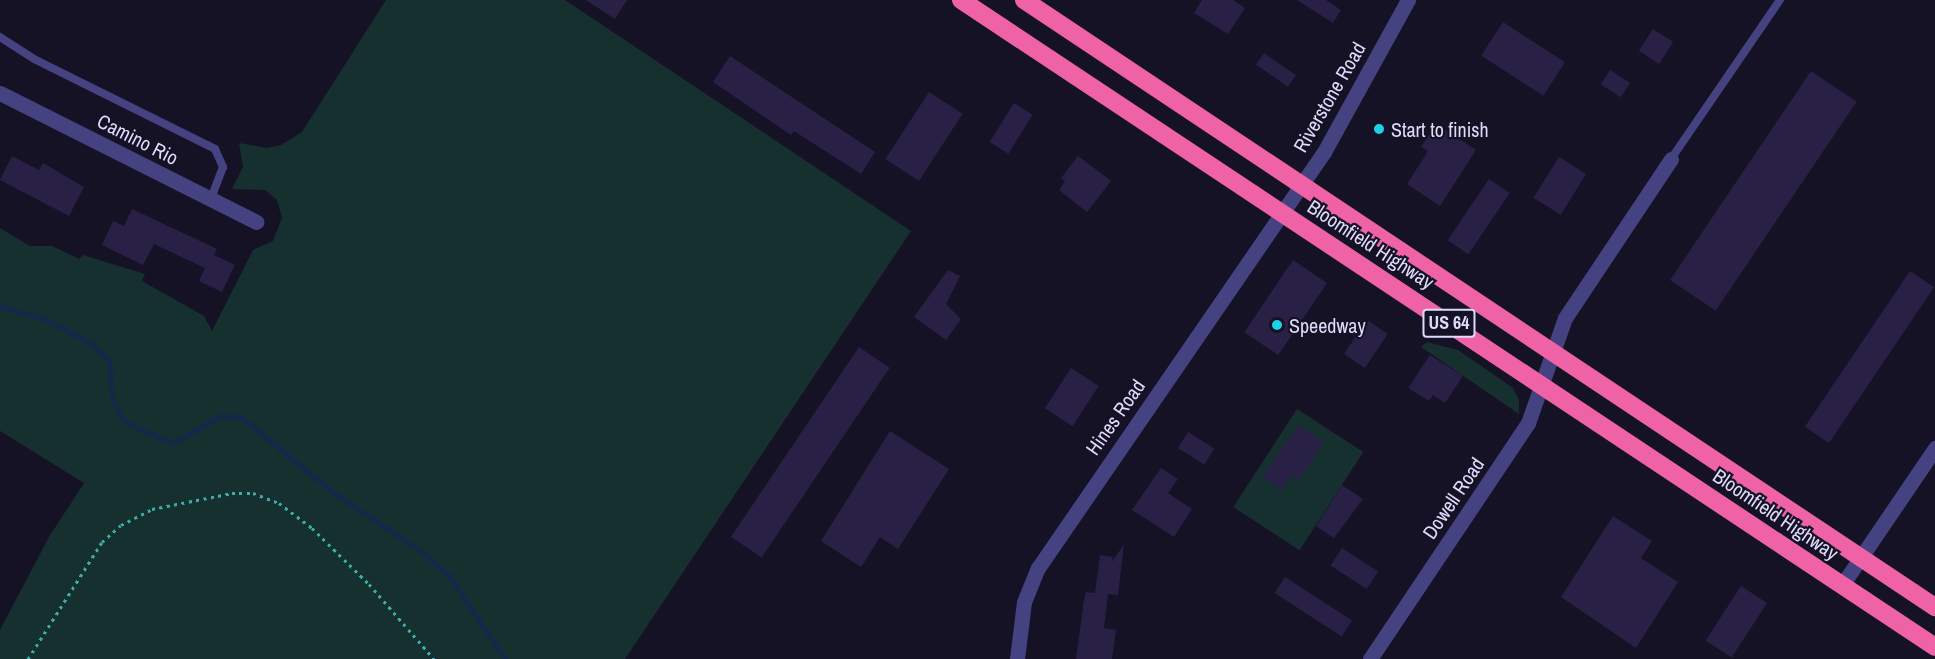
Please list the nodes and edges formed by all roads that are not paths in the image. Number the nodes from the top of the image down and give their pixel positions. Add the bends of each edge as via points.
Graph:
1 (961, 0) edge
2 (1023, 0) edge
3 (1780, 0) edge
4 (1406, 1) edge
5 (0, 38) edge
6 (0, 93) edge
7 (1671, 159) joint
8 (1300, 185) junction
9 (211, 199) junction
10 (1280, 211) junction
11 (256, 222) dead end
12 (1551, 352) junction
13 (1543, 385) junction
14 (1935, 448) edge
15 (1861, 558) junction
16 (1842, 585) junction
17 (1935, 607) edge
18 (1935, 647) edge
19 (1017, 659) edge
20 (1370, 659) edge

1 - 10 highway, Bloomfield Highway / US 64
2 - 8 highway, Bloomfield Highway / US 64
3 - 7 lane
4 - 8 street, Riverstone Road via 1324,152
5 - 9 lane via 34,59 215,149 224,167
6 - 9 street, Camino Rio
7 - 12 street via 1565,318
8 - 10 street, Riverstone Road
8 - 12 highway, Bloomfield Highway / US 64
9 - 11 street, Camino Rio
10 - 13 highway, Bloomfield Highway / US 64
10 - 19 street, Hines Road via 1038,568 1024,602
12 - 13 street, Dowell Road
12 - 15 highway, Bloomfield Highway / US 64
13 - 16 highway, Bloomfield Highway / US 64
13 - 20 street, Dowell Road via 1528,423
14 - 15 street
15 - 16 street
15 - 17 highway, Bloomfield Highway / US 64
16 - 18 highway, Bloomfield Highway / US 64

